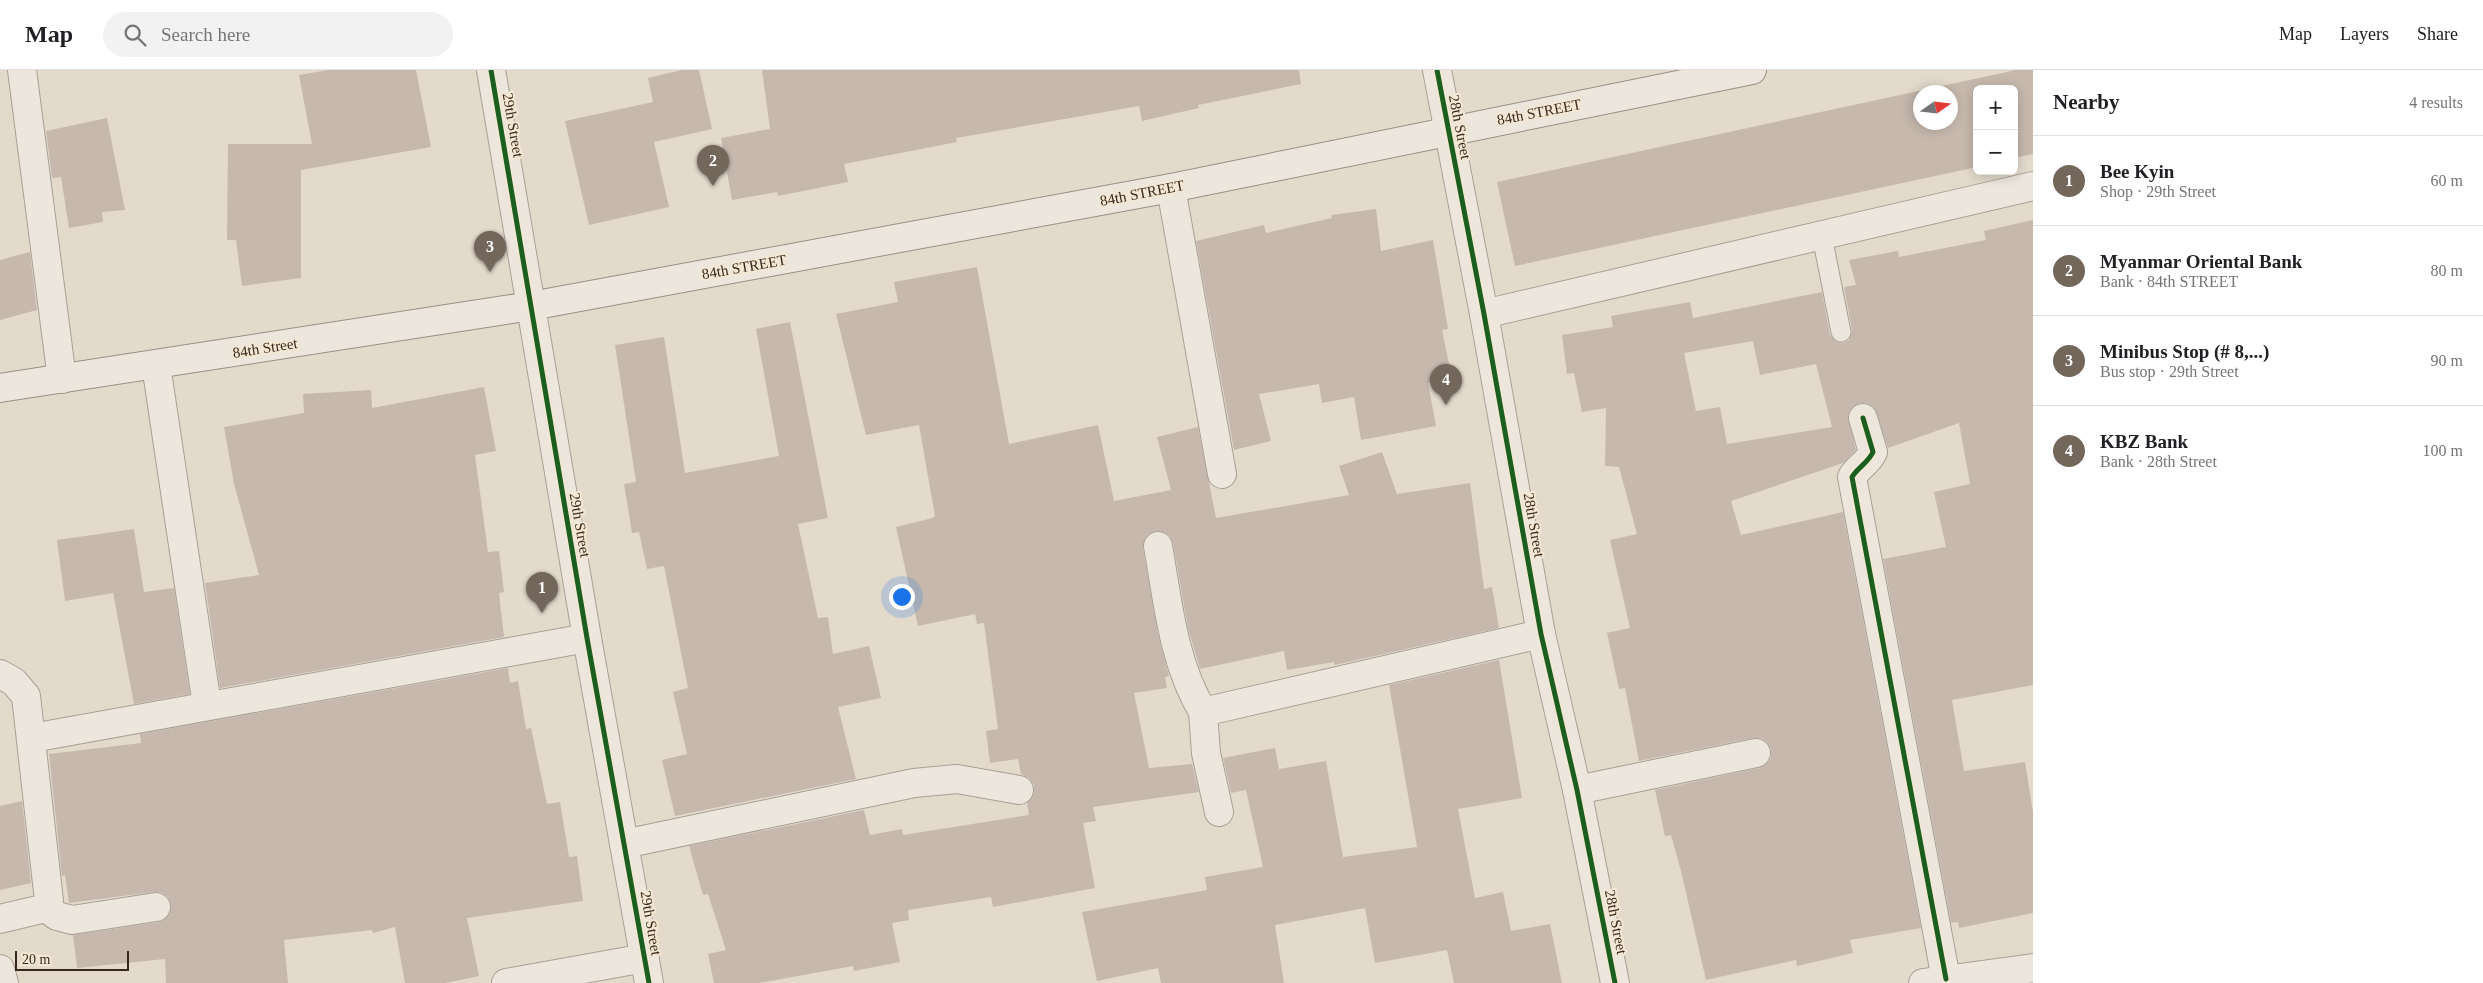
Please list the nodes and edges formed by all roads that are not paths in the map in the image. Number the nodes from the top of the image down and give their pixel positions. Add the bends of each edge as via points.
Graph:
1 (22, 70) edge
2 (491, 70) edge
3 (1437, 70) edge
4 (1752, 70) edge
5 (1448, 130) junction
6 (2033, 186) edge
7 (1171, 188) junction
8 (1822, 236) junction
9 (531, 306) junction
10 (1484, 314) junction
11 (1841, 332) dead end
12 (156, 365) junction
13 (62, 379) junction
14 (0, 388) edge
15 (1863, 418) dead end
16 (1222, 474) dead end
17 (1158, 546) dead end
18 (1541, 634) junction
19 (587, 638) junction
20 (0, 674) edge
21 (206, 705) junction
22 (1203, 712) junction
23 (32, 738) junction
24 (1756, 752) dead end
25 (1019, 790) dead end
26 (1577, 790) junction
27 (1219, 812) dead end
28 (624, 844) junction
29 (156, 907) dead end
30 (46, 908) junction
31 (0, 919) edge
32 (2033, 968) edge
33 (0, 969) edge
34 (647, 970) edge
35 (1934, 981) edge
36 (4, 983) edge
37 (506, 983) edge
38 (1615, 983) edge

1 - 13 street
2 - 9 street, 29th Street
3 - 5 street, 28th Street
4 - 5 street, 84th STREET
5 - 7 street, 84th STREET
5 - 10 street, 28th Street
6 - 8 street
7 - 9 street, 84th STREET
7 - 16 street
8 - 10 street
8 - 11 lane
9 - 12 street, 84th Street
9 - 19 street, 29th Street
10 - 18 street, 28th Street
12 - 13 street, 84th Street
12 - 21 street
13 - 14 street, 84th Street
15 - 35 street via 1873,452 1852,477
17 - 22 street via 1180,663
18 - 22 street
18 - 26 street, 28th Street
19 - 21 street
19 - 28 street, 29th Street
20 - 23 street via 14,682 26,696
21 - 23 street
22 - 27 street via 1206,753
23 - 30 street
24 - 26 street
25 - 28 street via 957,779 914,783
26 - 38 street, 28th Street
28 - 34 street, 29th Street
29 - 30 street via 72,920 57,916
30 - 31 street
32 - 35 street
33 - 36 street
34 - 37 street

